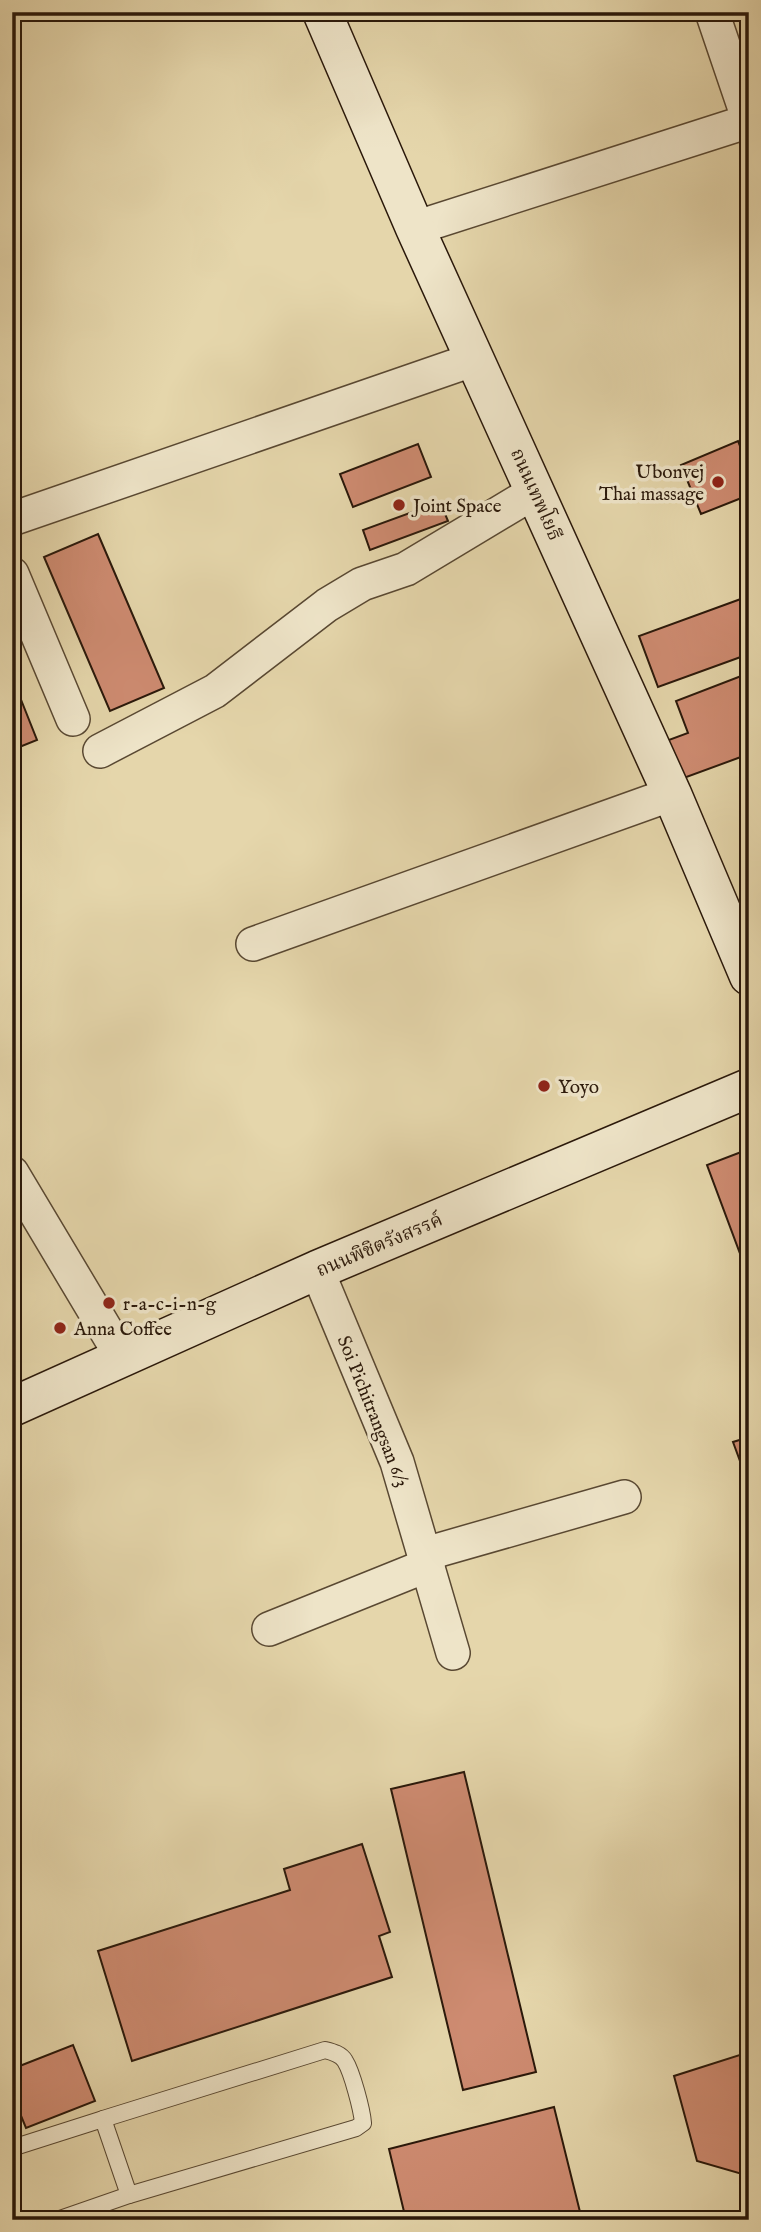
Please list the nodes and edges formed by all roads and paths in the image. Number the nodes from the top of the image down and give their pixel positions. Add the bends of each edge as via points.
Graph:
1 (322, 12) edge
2 (712, 12) edge
3 (749, 121) edge
4 (415, 228) junction
5 (475, 359) junction
6 (536, 491) junction
7 (12, 519) edge
8 (12, 574) edge
9 (74, 719) dead end
10 (100, 751) dead end
11 (672, 794) junction
12 (253, 944) dead end
13 (749, 976) edge
14 (749, 1088) edge
15 (12, 1173) edge
16 (317, 1270) junction
17 (122, 1357) junction
18 (12, 1407) edge
19 (624, 1497) dead end
20 (427, 1560) junction
21 (269, 1629) dead end
22 (453, 1653) dead end
23 (103, 2119) junction
24 (12, 2148) edge
25 (129, 2194) junction
26 (57, 2220) edge

1 - 4 street, ถนนเทพโยธี
2 - 3 street
3 - 4 street
4 - 5 street, ถนนเทพโยธี
5 - 6 street, ถนนเทพโยธี
5 - 7 street
6 - 10 street via 406,569 338,598 215,691
6 - 11 street, ถนนเทพโยธี
8 - 9 street
11 - 12 street
11 - 13 street, ถนนเทพโยธี
14 - 16 street, ถนนพิชิตรังสรรค์
15 - 17 street
16 - 17 street, ถนนพิชิตรังสรรค์
16 - 20 street, Soi Pichitrangsan 6/3 via 397,1462
17 - 18 street, ถนนพิชิตรังสรรค์
19 - 20 street
20 - 21 street
20 - 22 street, Soi Pichitrangsan 6/3
23 - 24 lane
23 - 25 lane
23 - 25 lane via 326,2050 345,2060 362,2112 363,2123 356,2128
25 - 26 lane

